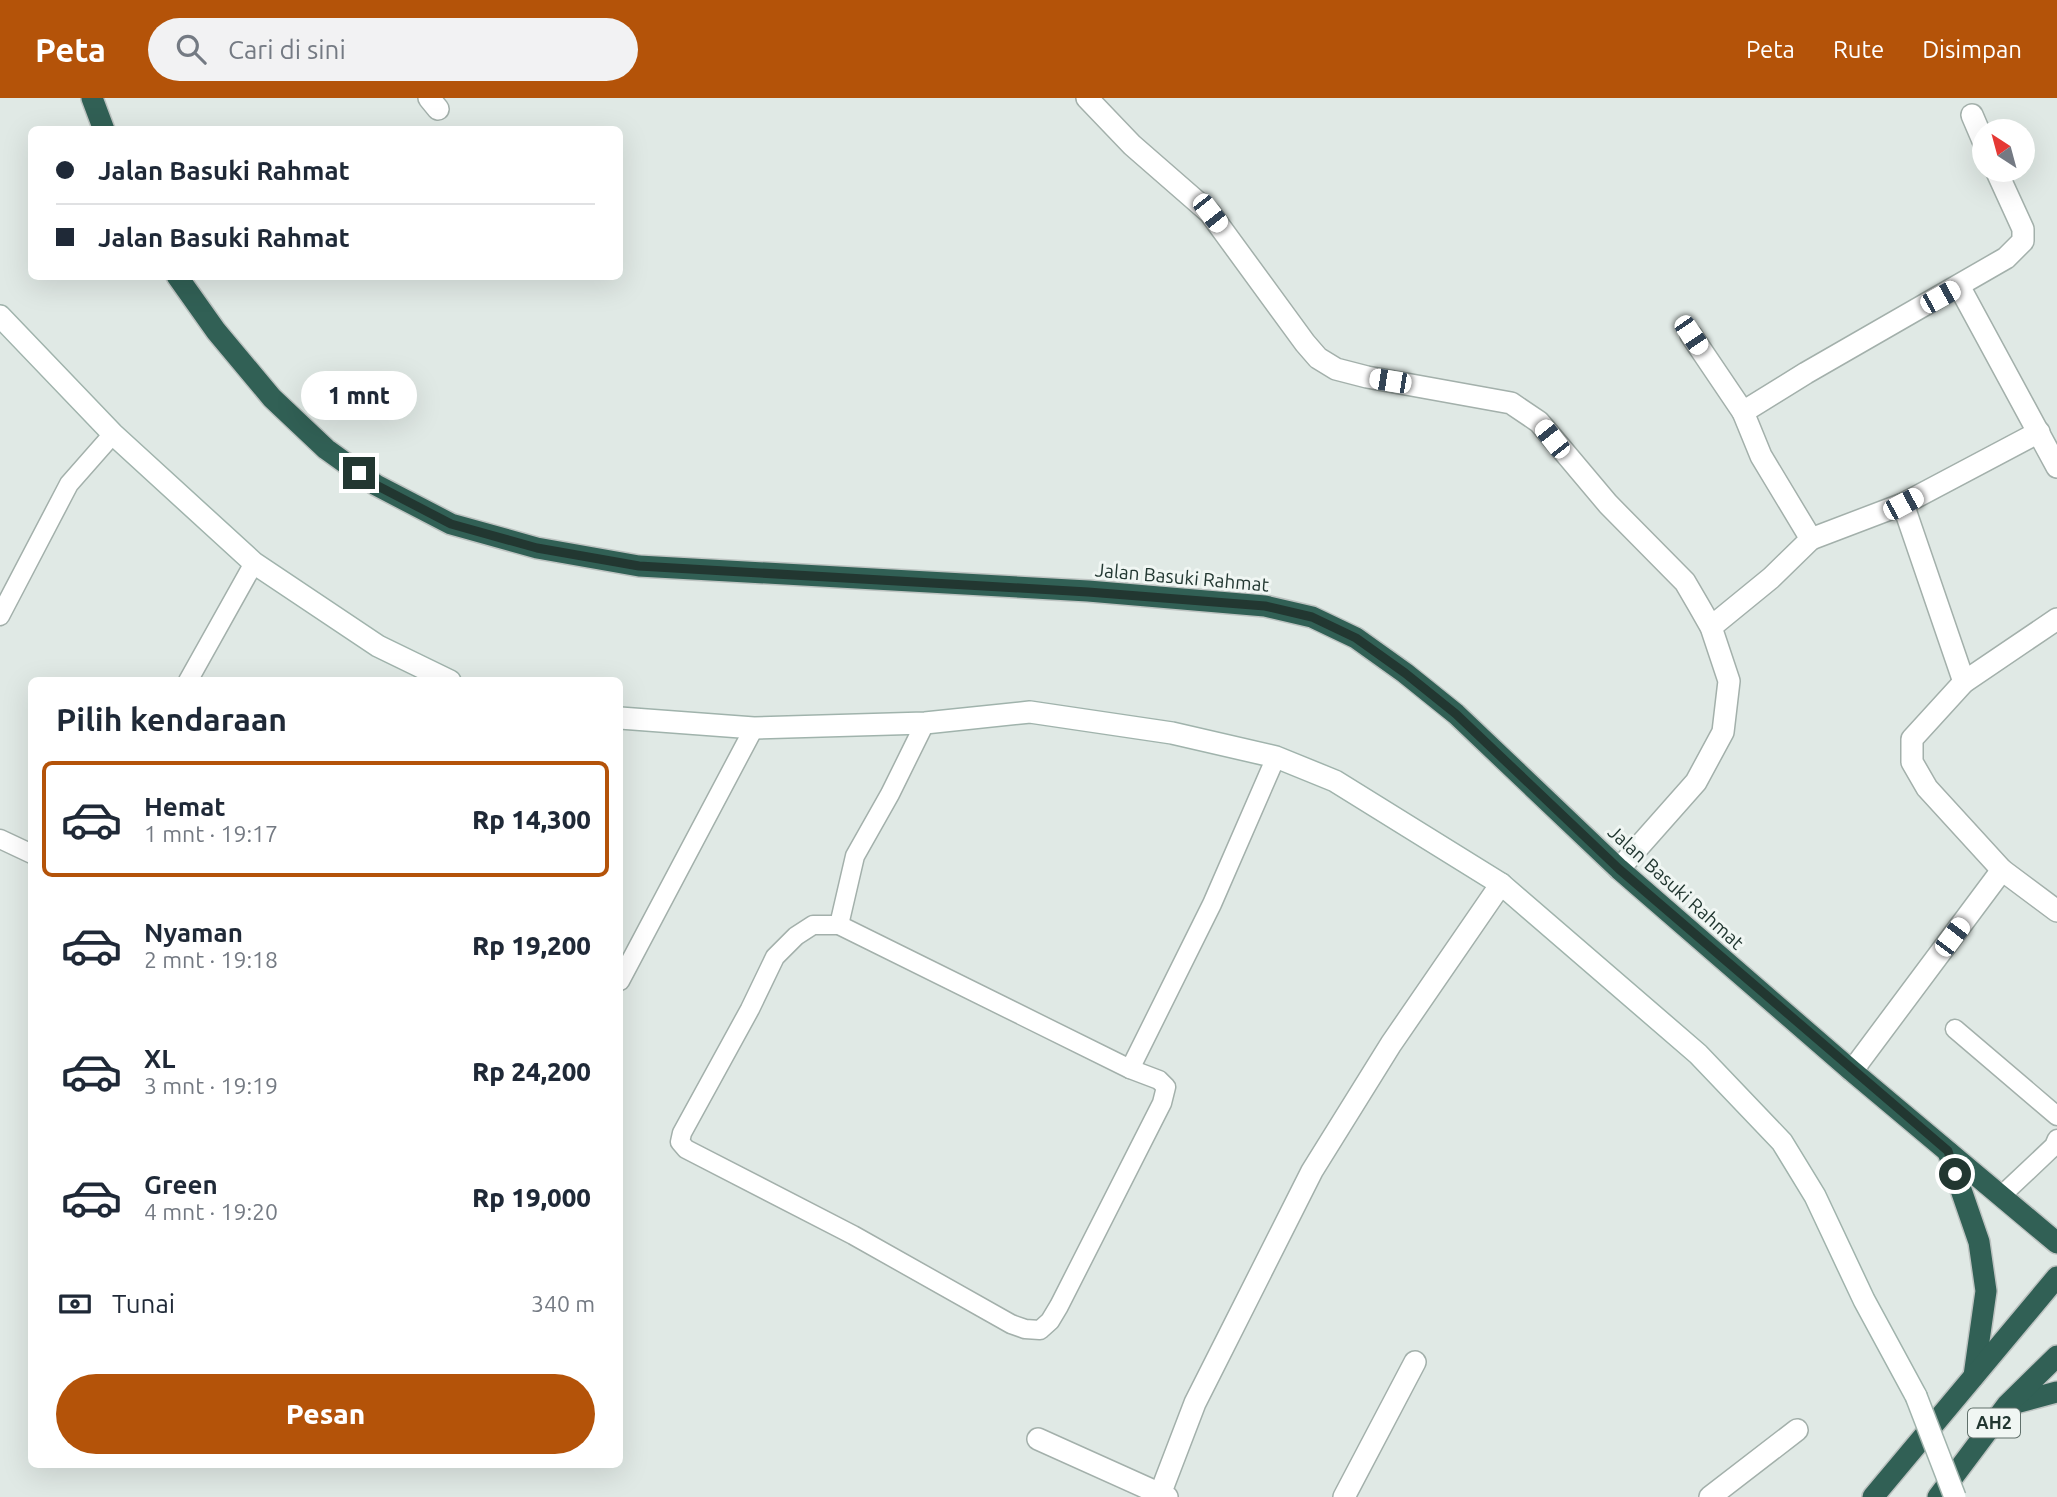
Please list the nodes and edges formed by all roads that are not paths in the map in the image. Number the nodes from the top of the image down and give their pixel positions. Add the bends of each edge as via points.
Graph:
1 (92, 98) edge
2 (1087, 98) edge
3 (1972, 115) dead end
4 (1974, 119) edge
5 (102, 126) edge
6 (2001, 182) edge
7 (180, 280) edge
8 (1959, 286) junction
9 (0, 316) edge
10 (1691, 335) dead end
11 (1743, 412) junction
12 (2039, 432) junction
13 (113, 434) junction
14 (2057, 467) edge
15 (1903, 504) junction
16 (1811, 540) junction
17 (254, 563) junction
18 (0, 616) edge
19 (2057, 619) edge
20 (1711, 627) junction
21 (190, 677) edge
22 (442, 677) edge
23 (1964, 682) junction
24 (623, 718) edge
25 (925, 723) junction
26 (754, 727) junction
27 (1276, 757) junction
28 (0, 839) edge
29 (28, 852) edge
30 (1619, 869) junction
31 (2002, 870) junction
32 (1501, 884) junction
33 (2057, 911) edge
34 (839, 925) junction
35 (623, 975) edge
36 (1955, 1029) dead end
37 (1130, 1069) junction
38 (1852, 1070) junction
39 (2057, 1116) edge
40 (2057, 1139) edge
41 (1948, 1151) junction
42 (2001, 1196) junction
43 (2057, 1243) edge
44 (2057, 1277) edge
45 (2057, 1356) edge
46 (1415, 1362) dead end
47 (1973, 1378) junction
48 (2057, 1392) edge
49 (2007, 1405) junction
50 (1797, 1430) dead end
51 (1038, 1439) dead end
52 (1162, 1496) edge
53 (1344, 1497) edge
54 (1710, 1497) edge
55 (1873, 1497) edge
56 (1938, 1497) edge
57 (1955, 1497) edge

1 - 5 highway
2 - 20 street via 1132,145 1210,213 1318,358 1336,369 1367,377 1511,403 1539,422 1608,503 1685,582
3 - 4 street
6 - 8 street via 2023,229 2023,241 2006,258
7 - 30 highway, Jalan Basuki Rahmat via 272,398 326,449 376,485 451,524 537,548 639,566 1088,592 1265,606 1312,617 1356,638 1425,689
8 - 11 street
8 - 12 street
9 - 13 street
10 - 11 street
11 - 16 street via 1761,456
12 - 14 street
12 - 15 street
13 - 17 street
13 - 18 lane via 69,484
15 - 16 street
15 - 23 street
16 - 20 street
17 - 21 lane
17 - 22 street via 378,646
19 - 23 street
20 - 30 street via 1729,681 1723,732 1696,782
23 - 31 street via 1912,738 1912,762 1927,788
24 - 26 street
25 - 26 street
25 - 27 street via 1030,712 1172,733
25 - 34 lane via 855,856
26 - 35 lane
27 - 32 street via 1335,781
27 - 37 lane via 1212,904
28 - 29 lane
30 - 38 highway, Jalan Basuki Rahmat
31 - 33 street
31 - 38 street
32 - 52 street via 1391,1044 1312,1171 1195,1403
32 - 57 street, bridge via 1698,1054 1782,1143 1815,1196 1916,1396
34 - 37 lane
34 - 37 lane via 813,925 775,957 680,1142 1011,1324 1040,1330 1050,1321 1163,1103 1166,1087
36 - 39 lane
38 - 41 highway, Jalan Basuki Rahmat
40 - 42 lane
41 - 42 highway, Jalan Basuki Rahmat
41 - 47 highway via 1979,1242 1986,1291
42 - 43 highway, Jalan Basuki Rahmat
44 - 47 highway, AH2
45 - 49 highway, AH2
46 - 53 street
47 - 55 highway, AH2
48 - 49 highway, AH2
49 - 56 highway, AH2
50 - 54 street
51 - 52 street

